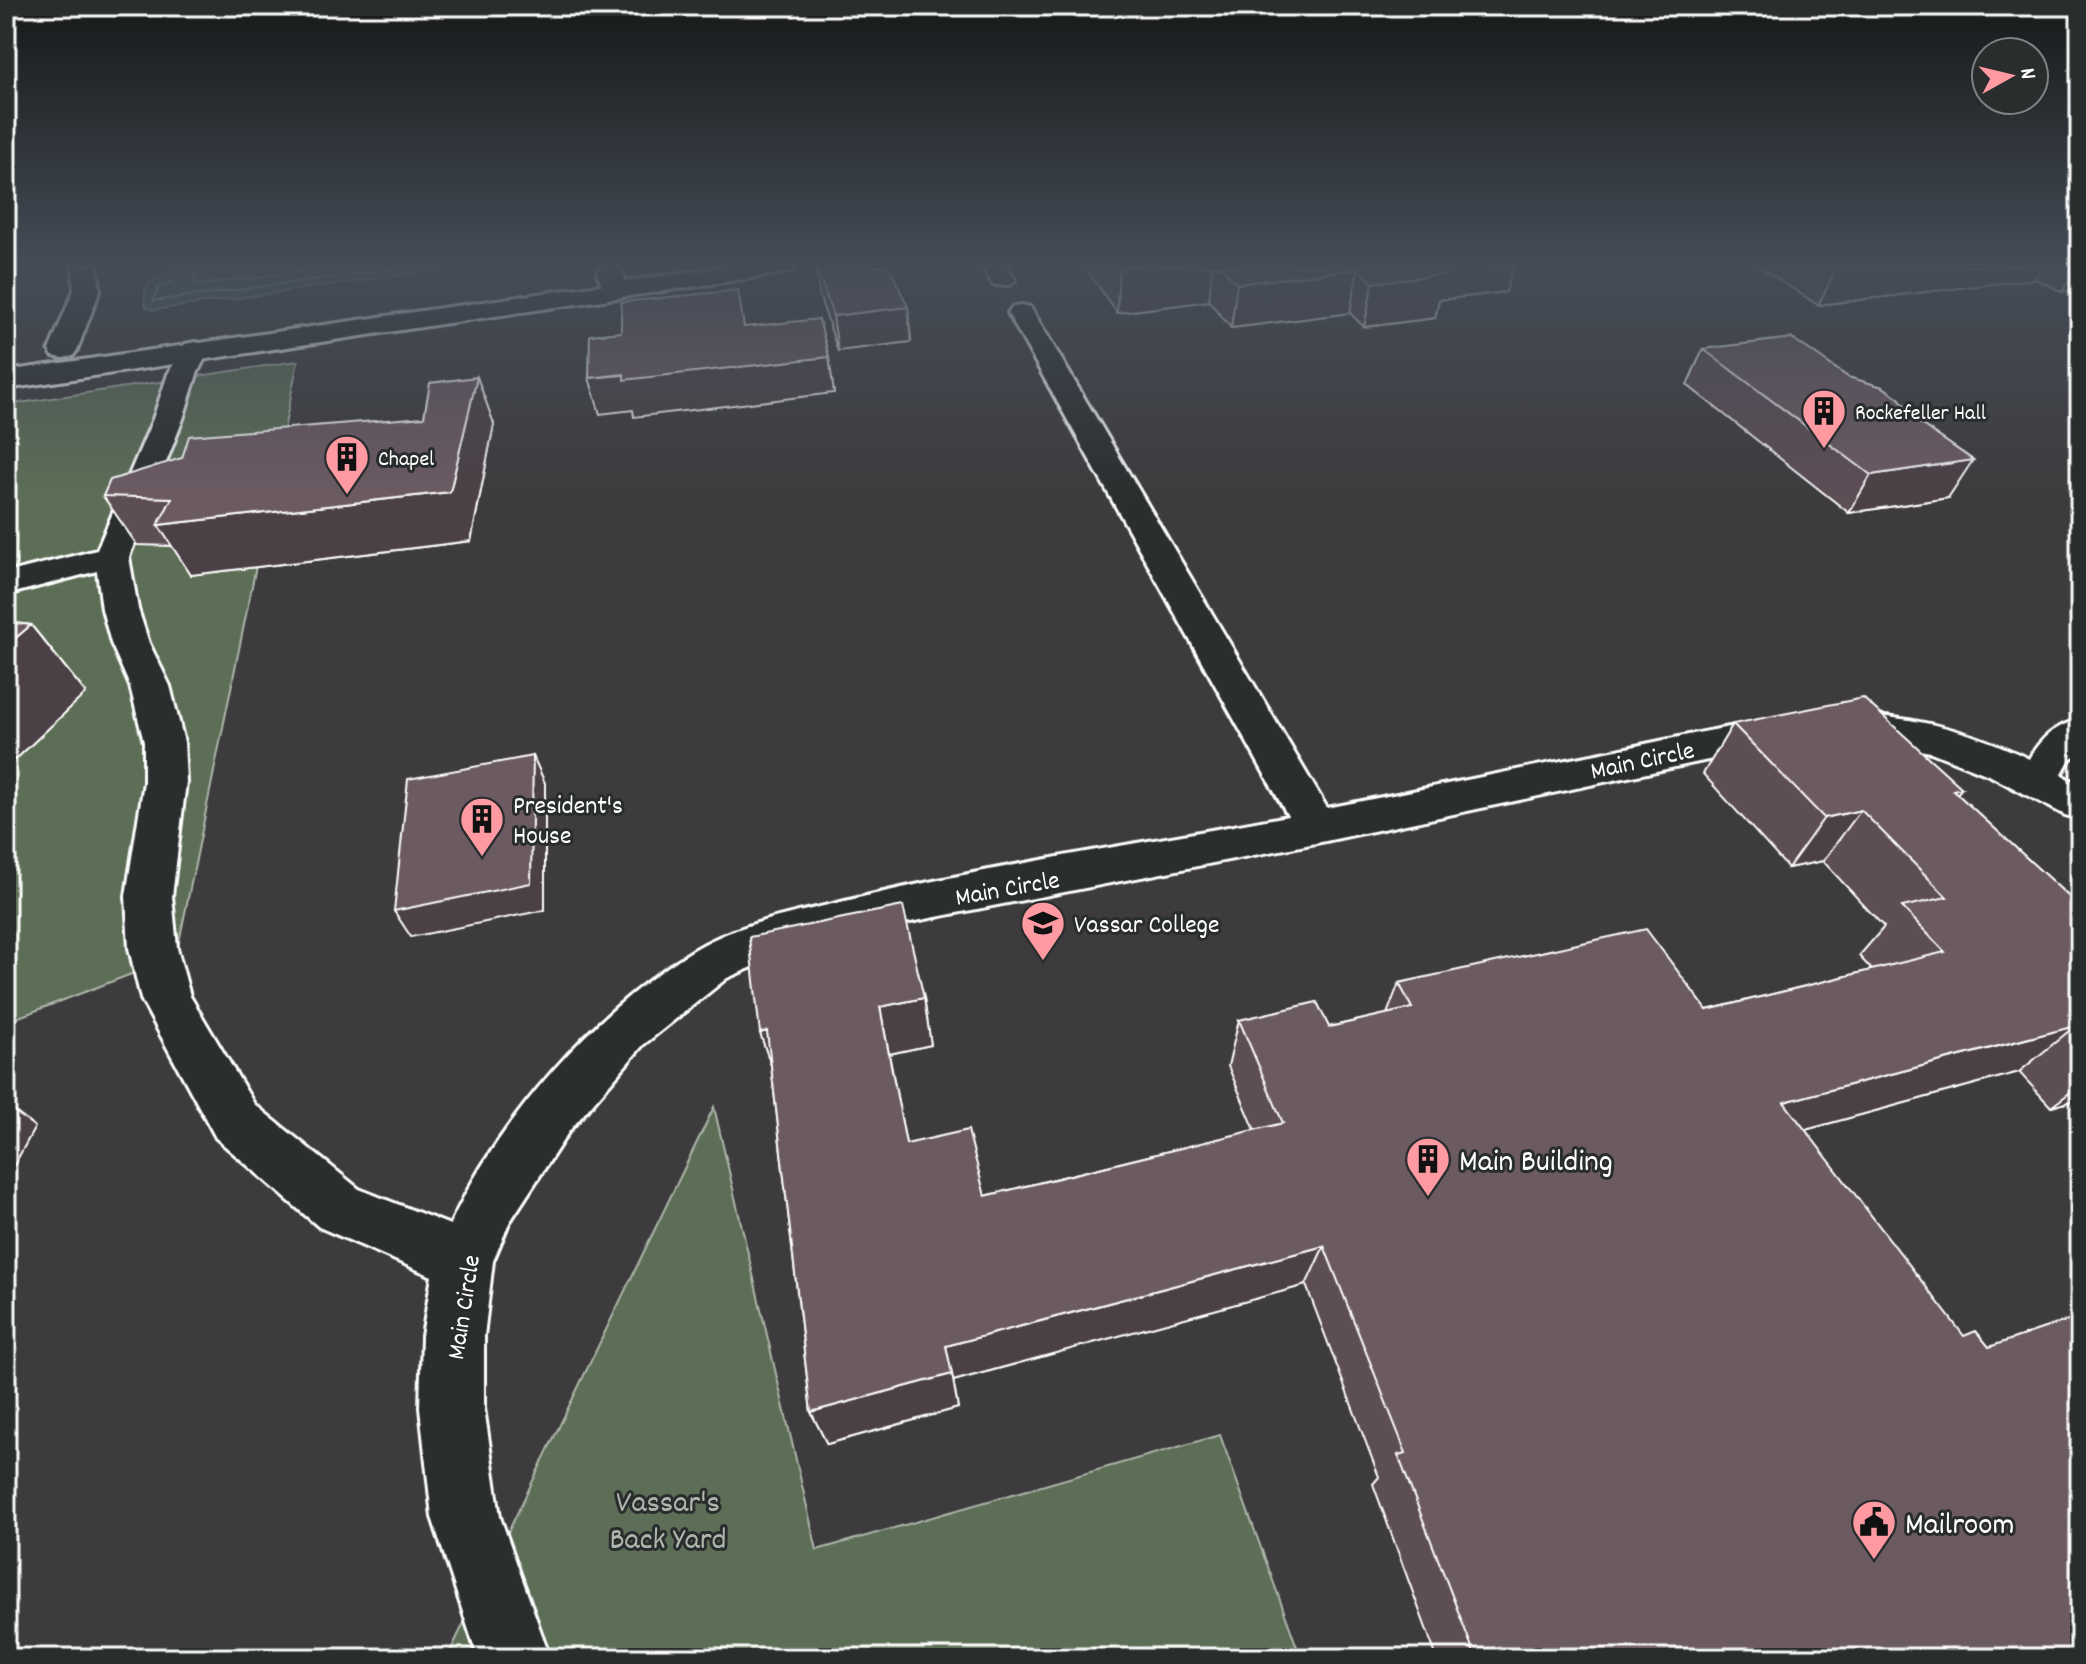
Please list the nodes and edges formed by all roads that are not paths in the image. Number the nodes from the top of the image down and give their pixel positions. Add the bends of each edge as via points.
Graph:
1 (66, 344) edge
2 (114, 344) edge
3 (239, 344) edge
4 (1039, 344) tunnel mouth
5 (63, 350) junction
6 (195, 350) junction
7 (6, 358) edge
8 (6, 380) edge
9 (112, 557) junction
10 (6, 584) edge
11 (2080, 733) edge
12 (2038, 779) junction
13 (2080, 804) edge
14 (1316, 827) junction
15 (464, 1260) junction
16 (514, 1658) edge

1 - 5 main road
2 - 5 main road
3 - 6 main road
4 - 14 main road
5 - 7 main road
6 - 8 main road
6 - 9 main road
9 - 10 main road
9 - 15 main road via 120,609 150,686 164,742 165,782 149,896 153,948 166,999 235,1121 339,1208
11 - 12 main road via 2055,749
12 - 13 main road, Main Circle
12 - 14 main road, Main Circle via 1956,743 1908,731 1825,725
14 - 15 main road, Main Circle via 895,907 766,940 710,964 625,1030 550,1114 489,1204
15 - 16 main road, Main Circle via 453,1336 452,1408 466,1517

